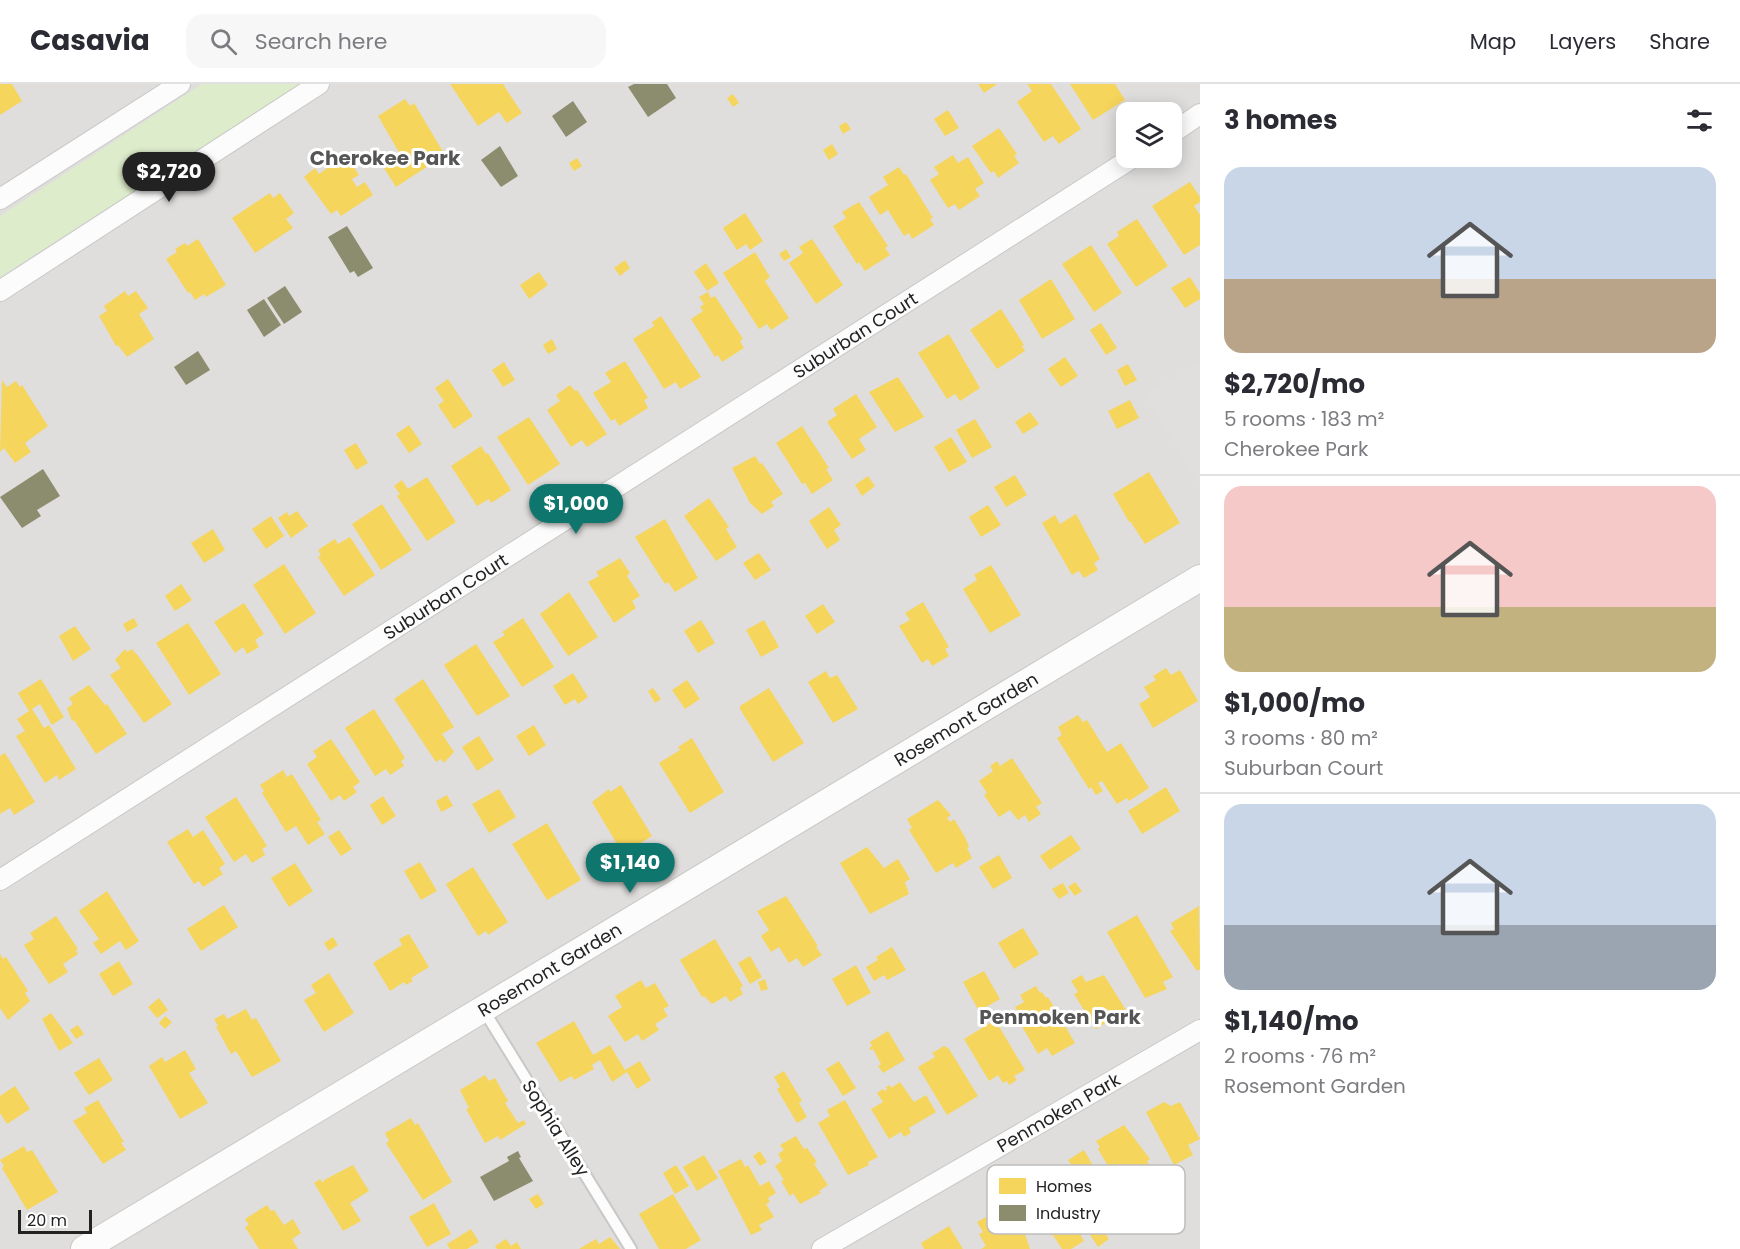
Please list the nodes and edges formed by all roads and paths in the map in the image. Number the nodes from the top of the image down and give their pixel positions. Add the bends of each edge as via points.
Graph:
1 (180, 84) edge
2 (319, 84) edge
3 (1200, 114) edge
4 (1182, 126) edge
5 (1116, 168) edge
6 (0, 200) edge
7 (0, 291) edge
8 (1200, 578) edge
9 (0, 880) edge
10 (482, 1008) junction
11 (1200, 1030) edge
12 (84, 1249) edge
13 (631, 1249) edge
14 (822, 1249) edge

1 - 6 street
2 - 7 street
3 - 4 street
5 - 9 street, Suburban Court
8 - 10 street, Rosemont Garden
10 - 12 street, Rosemont Garden
10 - 13 lane, Sophia Alley
11 - 14 street, Penmoken Park

